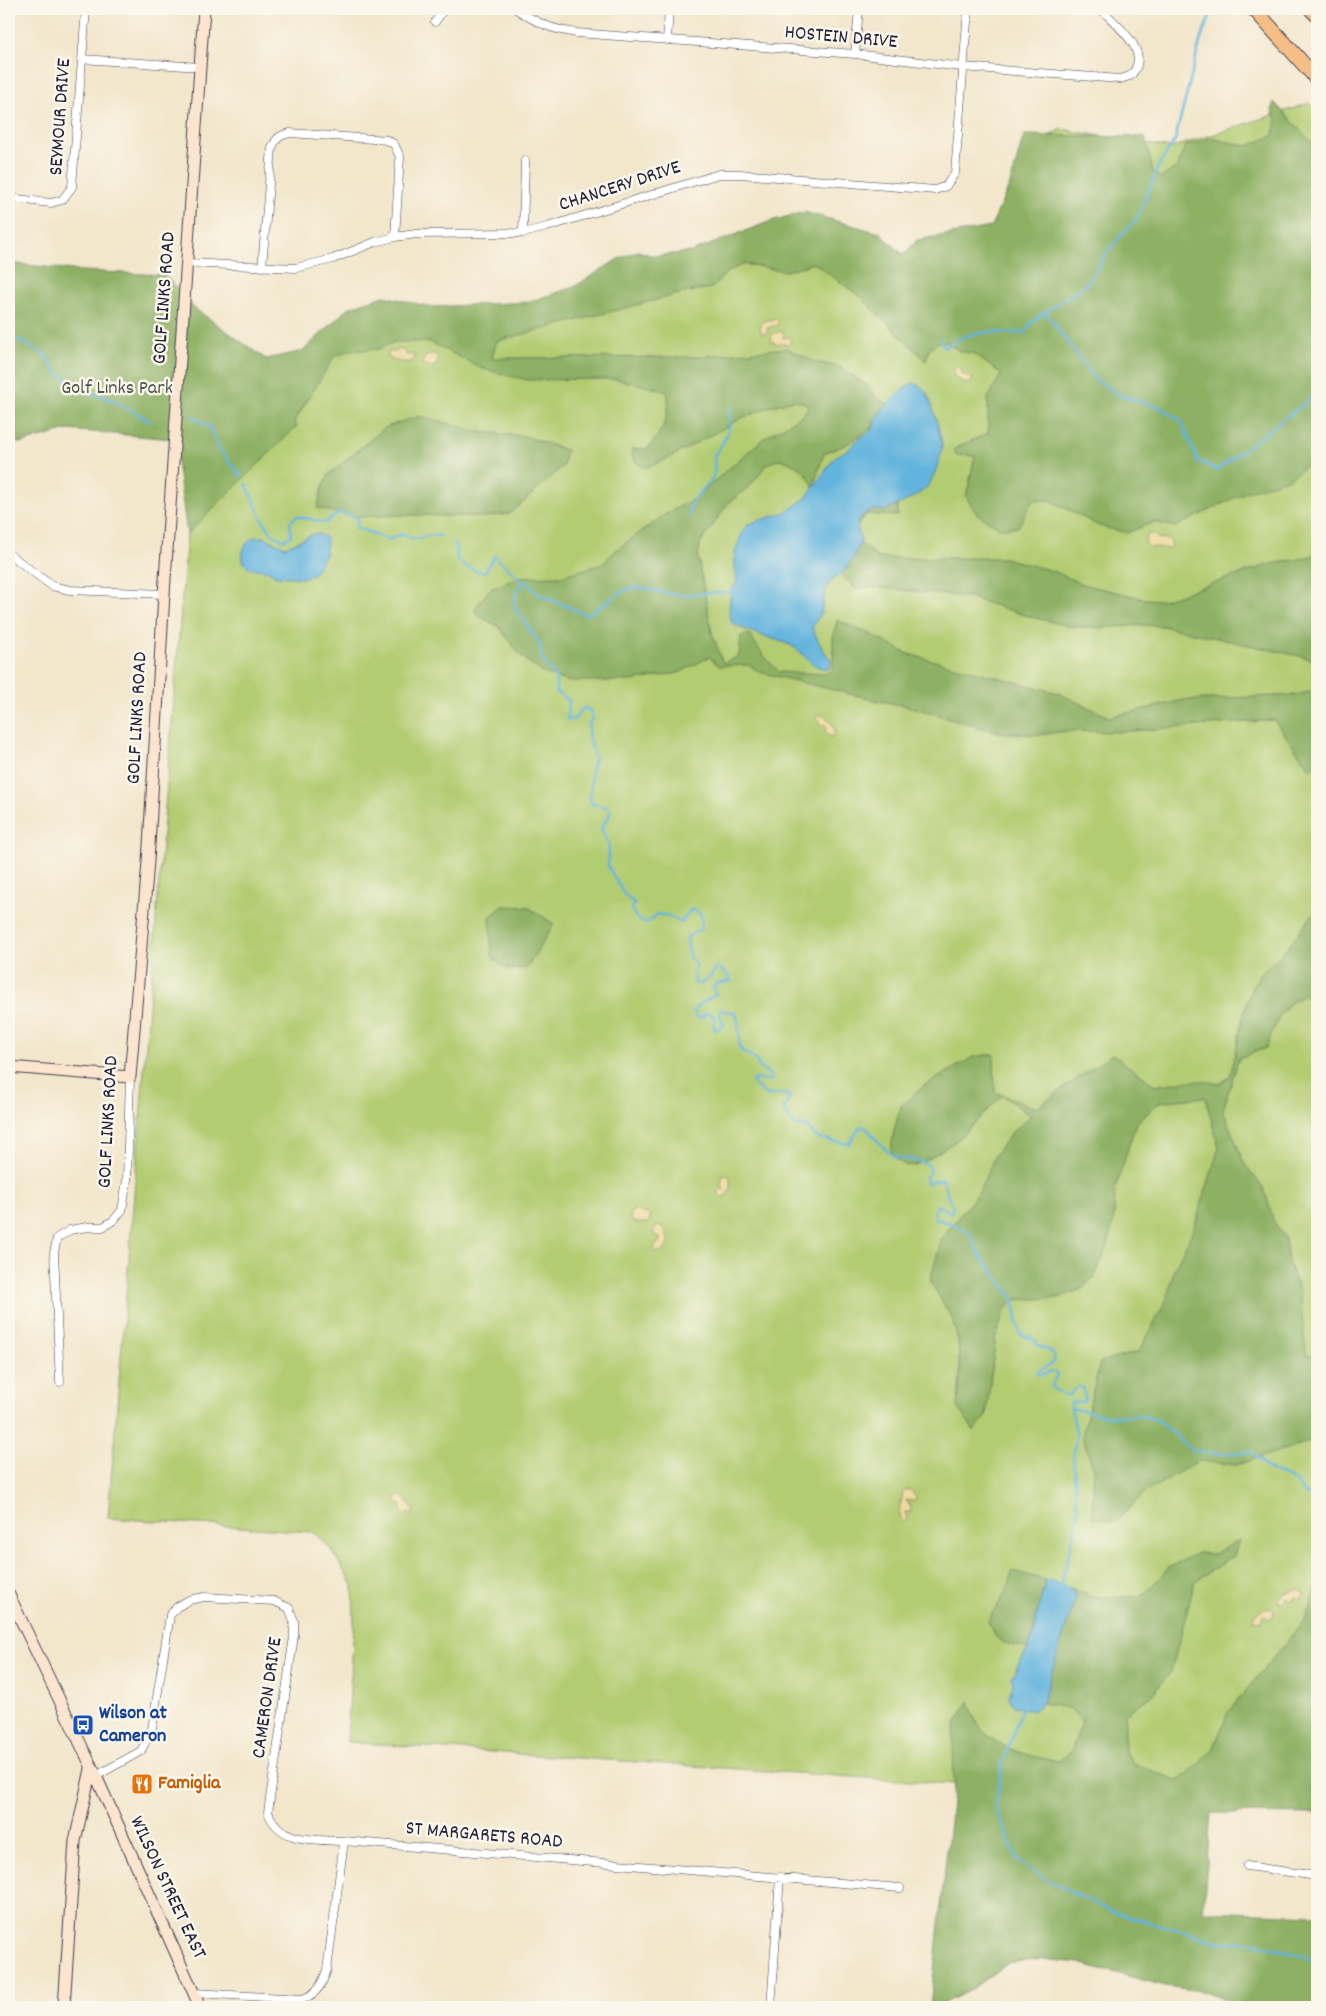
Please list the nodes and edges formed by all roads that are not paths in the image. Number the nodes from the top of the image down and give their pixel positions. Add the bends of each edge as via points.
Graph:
1 (86, 9) edge
2 (204, 9) edge
3 (444, 9) edge
4 (516, 9) edge
5 (669, 9) edge
6 (859, 9) edge
7 (968, 9) edge
8 (1102, 9) edge
9 (1254, 9) edge
10 (1311, 9) edge
11 (1317, 15) edge
12 (435, 22) dead end
13 (667, 40) junction
14 (856, 54) junction
15 (82, 59) junction
16 (200, 67) junction
17 (962, 67) junction
18 (1317, 79) edge
19 (525, 162) dead end
20 (9, 198) edge
21 (523, 233) junction
22 (395, 237) junction
23 (186, 263) junction
24 (262, 267) junction
25 (9, 554) edge
26 (164, 594) junction
27 (9, 1067) edge
28 (130, 1076) junction
29 (60, 1382) dead end
30 (9, 1595) edge
31 (91, 1769) junction
32 (104, 1794) junction
33 (84, 1808) junction
34 (75, 1841) junction
35 (344, 1841) junction
36 (1247, 1866) dead end
37 (1317, 1876) edge
38 (780, 1877) junction
39 (900, 1888) dead end
40 (194, 1994) junction
41 (64, 2007) edge
42 (200, 2007) edge
43 (770, 2007) edge

1 - 15 street, SEYMOUR DRIVE
2 - 16 main road, GOLF LINKS ROAD
3 - 12 street
4 - 13 street, HOSTEIN DRIVE via 554,30
5 - 13 street
6 - 14 street
7 - 17 street, CHANCERY DRIVE
8 - 17 street, HOSTEIN DRIVE via 1135,45 1139,56 1135,71 1130,76 1120,79
9 - 18 highway
10 - 11 highway
13 - 14 street, HOSTEIN DRIVE
14 - 17 street, HOSTEIN DRIVE
15 - 16 street
15 - 20 street, SEYMOUR DRIVE via 72,187 62,200 50,203
16 - 23 main road, GOLF LINKS ROAD
17 - 21 street, CHANCERY DRIVE via 957,162 955,173 946,186 935,190 719,174
19 - 21 street
21 - 22 street, CHANCERY DRIVE
22 - 24 street, CHANCERY DRIVE via 313,265
22 - 24 street via 400,157 394,144 386,140 280,135 272,148
23 - 24 street, CHANCERY DRIVE
23 - 26 main road, GOLF LINKS ROAD
25 - 26 street via 52,586 70,590
26 - 28 main road, GOLF LINKS ROAD via 148,862
27 - 28 main road
28 - 29 street, GOLF LINKS ROAD via 122,1210 103,1227 70,1230 57,1238 54,1253
30 - 31 main road, WILSON STREET EAST
31 - 32 main road, WILSON STREET EAST
31 - 33 main road
31 - 34 main road via 81,1782
31 - 35 street, CAMERON DRIVE via 141,1751 148,1740 170,1615 177,1607 204,1597 274,1601 289,1608 294,1621 294,1636 268,1812 272,1823 282,1833 300,1838
32 - 33 main road
32 - 40 main road, WILSON STREET EAST
33 - 34 main road
34 - 41 main road
35 - 38 street, ST MARGARETS ROAD
35 - 40 street via 327,1970 314,1995 303,1999
36 - 37 street
38 - 39 street, ST MARGARETS ROAD
38 - 43 street
40 - 42 main road, WILSON STREET EAST

